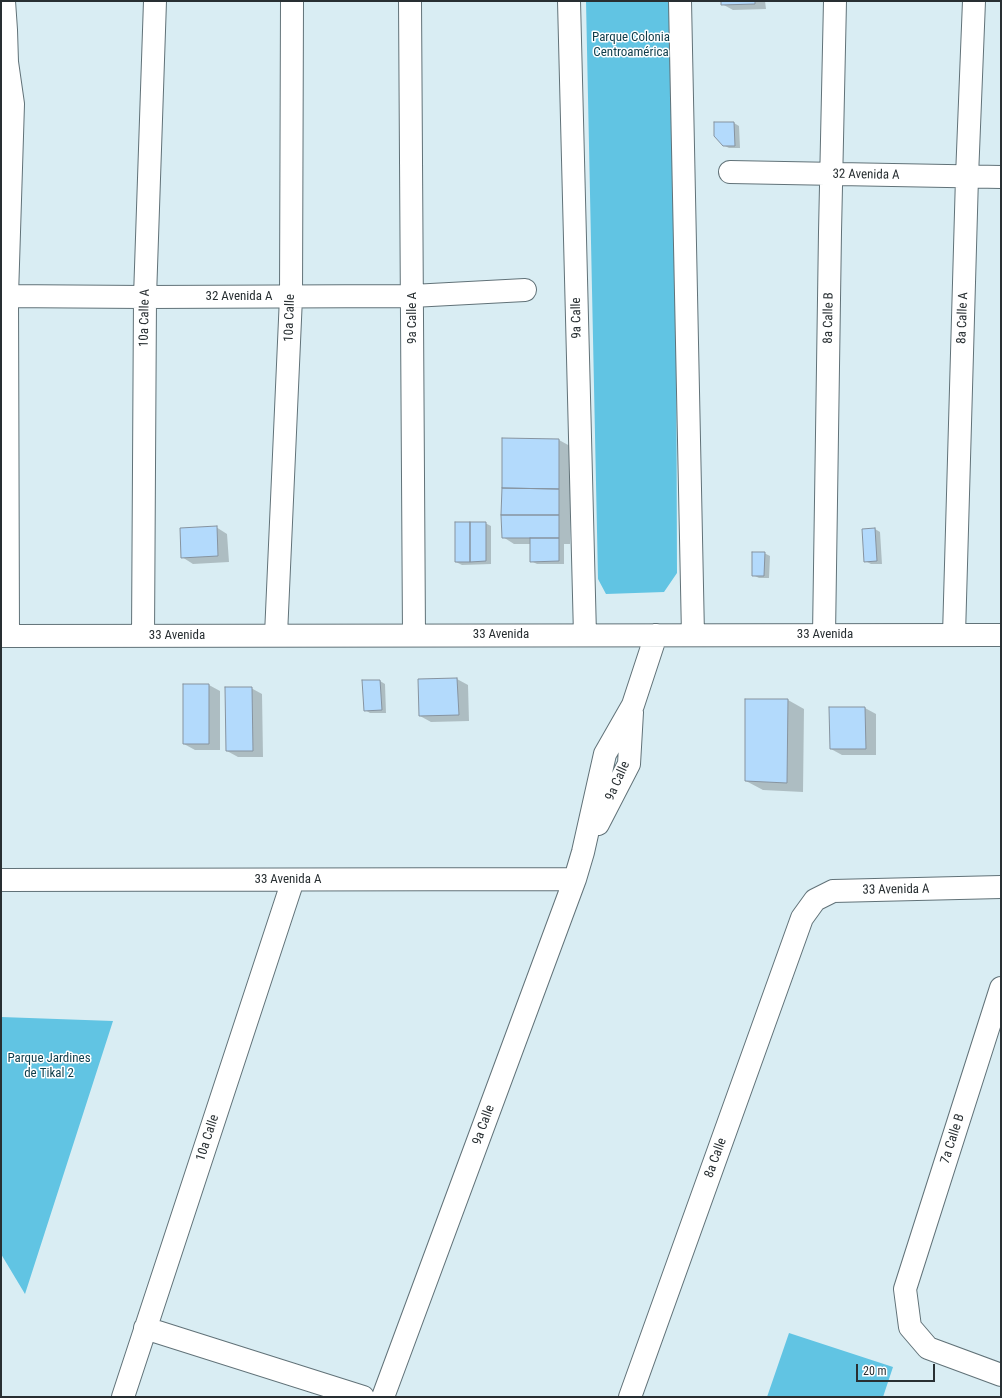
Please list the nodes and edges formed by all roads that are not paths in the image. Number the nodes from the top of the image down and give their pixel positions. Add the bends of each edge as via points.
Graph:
1 (4, 1) edge
2 (155, 1) edge
3 (292, 1) edge
4 (410, 1) edge
5 (569, 1) edge
6 (680, 1) edge
7 (835, 1) edge
8 (974, 1) edge
9 (4, 63) edge
10 (730, 172) dead end
11 (831, 174) junction
12 (967, 177) junction
13 (1001, 177) edge
14 (525, 290) dead end
15 (4, 296) edge
16 (412, 296) junction
17 (145, 297) junction
18 (291, 297) junction
19 (276, 635) junction
20 (414, 635) junction
21 (585, 635) junction
22 (656, 635) junction
23 (693, 635) junction
24 (824, 635) junction
25 (954, 635) junction
26 (1001, 635) edge
27 (5, 636) edge
28 (143, 636) junction
29 (575, 879) junction
30 (1, 880) edge
31 (293, 880) junction
32 (1001, 887) edge
33 (802, 918) joint
34 (1001, 988) edge
35 (146, 1328) junction
36 (1001, 1375) edge
37 (123, 1397) edge
38 (363, 1397) edge
39 (383, 1397) edge
40 (630, 1397) edge

1 - 9 street
2 - 17 street, 10a Calle A
3 - 18 street, 10a Calle
4 - 16 street, 9a Calle A
5 - 21 street, 9a Calle
6 - 23 street
7 - 11 street, 8a Calle B
8 - 12 street, 8a Calle A
9 - 15 street via 13,104
10 - 11 street, 32 Avenida A
11 - 12 street, 32 Avenida A
11 - 24 street, 8a Calle B
12 - 13 street, 32 Avenida A
12 - 25 street, 8a Calle A
14 - 16 street, 32 Avenida A
15 - 17 street, 32 Avenida A
15 - 27 street
16 - 18 street, 32 Avenida A
16 - 20 street, 9a Calle A
17 - 18 street, 32 Avenida A
17 - 28 street, 10a Calle A
18 - 19 street, 10a Calle
19 - 20 street, 33 Avenida
19 - 28 street, 33 Avenida
20 - 21 street, 33 Avenida
21 - 22 street, 33 Avenida
22 - 23 street, 33 Avenida
22 - 29 street, 9a Calle via 633,705 605,754
23 - 24 street, 33 Avenida
24 - 25 street, 33 Avenida
25 - 26 street, 33 Avenida
27 - 28 street, 33 Avenida
29 - 31 street, 33 Avenida A
29 - 39 street, 9a Calle
30 - 31 street, 33 Avenida A
31 - 35 street, 10a Calle
32 - 33 street, 33 Avenida A via 833,891 815,900
33 - 40 street, 8a Calle
34 - 36 street, 7a Calle B via 904,1289 910,1328 928,1348
35 - 37 street, 10a Calle
35 - 38 street

